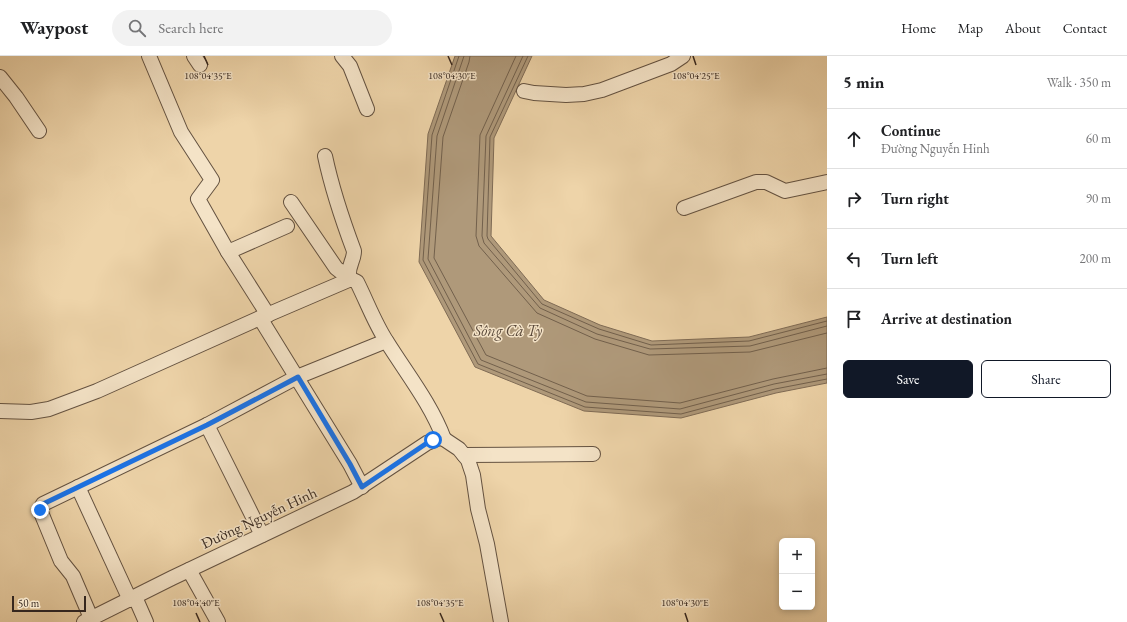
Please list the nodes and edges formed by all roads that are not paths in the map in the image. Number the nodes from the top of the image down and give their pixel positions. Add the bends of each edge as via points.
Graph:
1 (149, 56) edge
2 (342, 56) edge
3 (683, 56) edge
4 (0, 77) edge
5 (524, 91) dead end
6 (366, 109) dead end
7 (39, 131) dead end
8 (325, 156) dead end
9 (827, 182) edge
10 (291, 202) dead end
11 (684, 208) dead end
12 (287, 226) dead end
13 (228, 252) junction
14 (348, 276) junction
15 (264, 316) junction
16 (386, 341) junction
17 (298, 377) junction
18 (0, 411) edge
19 (207, 425) junction
20 (444, 439) junction
21 (593, 454) dead end
22 (464, 455) junction
23 (78, 487) junction
24 (362, 487) junction
25 (262, 535) junction
26 (189, 570) junction
27 (132, 598) junction
28 (88, 620) edge
29 (146, 622) edge
30 (218, 622) edge
31 (501, 622) edge

1 - 13 street via 181,132 212,180 198,199
2 - 6 street via 350,66
3 - 5 street via 671,64 602,90 584,94
4 - 7 street
8 - 14 street via 354,251
9 - 11 street via 789,191 766,182 756,182
10 - 14 street via 336,268
12 - 13 street
13 - 15 street
14 - 15 street
14 - 16 street via 357,282
15 - 17 street
15 - 18 street via 97,391 31,412
16 - 17 street
16 - 20 street via 434,416
17 - 19 street
17 - 24 street
19 - 23 street
19 - 25 street
20 - 22 street
20 - 24 street, Đường Nguyễn Hinh via 439,438 427,443
21 - 22 street
22 - 31 street via 473,475
23 - 27 street
23 - 28 street via 43,504 40,510 61,561 73,576
24 - 25 street, Đường Nguyễn Hinh
25 - 26 street, Đường Nguyễn Hinh
26 - 27 street, Đường Nguyễn Hinh
26 - 30 street
27 - 28 street, Đường Nguyễn Hinh
27 - 29 street

